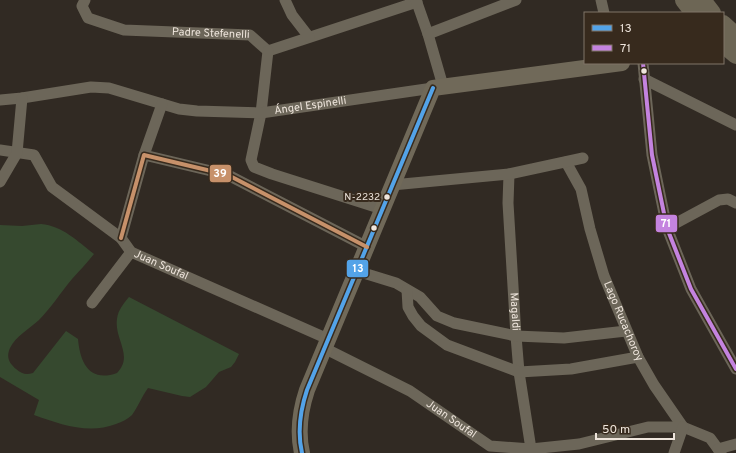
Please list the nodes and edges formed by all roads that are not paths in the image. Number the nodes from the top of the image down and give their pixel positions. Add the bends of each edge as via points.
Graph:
1 (85, 0) edge
2 (285, 0) edge
3 (516, 0) edge
4 (601, 0) edge
5 (684, 0) edge
6 (694, 0) edge
7 (702, 0) edge
8 (417, 1) edge
9 (604, 12) edge
10 (693, 12) edge
11 (703, 12) edge
12 (711, 12) edge
13 (724, 25) edge
14 (428, 34) junction
15 (724, 34) edge
16 (736, 36) edge
17 (309, 37) junction
18 (736, 44) edge
19 (724, 45) edge
20 (268, 51) junction
21 (736, 55) edge
22 (610, 64) edge
23 (643, 64) edge
24 (644, 79) junction
25 (438, 87) junction
26 (22, 98) junction
27 (0, 100) edge
28 (162, 104) junction
29 (261, 113) junction
30 (736, 125) edge
31 (0, 150) edge
32 (17, 153) junction
33 (144, 155) junction
34 (583, 158) dead end
35 (566, 162) junction
36 (509, 174) junction
37 (0, 182) edge
38 (392, 185) junction
39 (736, 203) edge
40 (382, 209) junction
41 (667, 228) junction
42 (121, 238) junction
43 (367, 247) junction
44 (131, 252) junction
45 (356, 271) junction
46 (407, 290) junction
47 (92, 303) dead end
48 (626, 331) junction
49 (516, 336) junction
50 (326, 344) junction
51 (638, 357) junction
52 (736, 370) edge
53 (519, 372) junction
54 (683, 427) junction
55 (736, 444) edge
56 (531, 449) junction
57 (719, 451) edge
58 (302, 453) edge
59 (674, 453) edge

1 - 20 street, Padre Stefenelli via 82,6 88,18 124,30 250,35
2 - 17 street via 292,15
3 - 14 street
4 - 9 street
5 - 10 main road
6 - 11 main road
7 - 12 main road
8 - 14 street
8 - 17 street
13 - 16 main road
14 - 25 street
15 - 18 main road
17 - 20 street
19 - 21 main road
20 - 29 street
22 - 25 main road, Ángel Espinelli
23 - 24 street
24 - 30 street
24 - 41 street via 652,155
25 - 29 street, Ángel Espinelli
25 - 38 main road
26 - 27 street, Ángel Espinelli
26 - 28 street, Ángel Espinelli via 91,87 109,88
26 - 32 street
28 - 29 street, Ángel Espinelli via 197,111
28 - 33 street
29 - 40 street via 250,160 254,167
31 - 32 street, Juan Soufal
32 - 37 street
32 - 42 street, Juan Soufal via 34,155 52,187
33 - 42 street
33 - 43 street via 228,175
34 - 35 street
35 - 36 street
35 - 48 street, Lago Rucachoroy via 580,189 604,276
36 - 38 street
36 - 49 street, Magaldi via 508,203
38 - 40 main road
39 - 41 street via 728,199 719,200
40 - 43 main road
41 - 52 street via 691,289
42 - 44 street, Juan Soufal
43 - 45 main road
44 - 47 street
44 - 50 street, Juan Soufal
45 - 46 street via 396,283
45 - 50 main road
46 - 49 street via 420,297 438,316 454,324
46 - 53 street via 408,307 421,326 448,345
48 - 49 street via 564,338
48 - 51 street, Lago Rucachoroy
49 - 53 street, Magaldi
50 - 56 street, Juan Soufal via 410,391 490,446
50 - 58 main road via 302,404 299,433
51 - 53 street via 571,369
51 - 54 street, Lago Rucachoroy
53 - 56 street, Magaldi
54 - 56 street, Juan Soufal via 648,427 579,444
54 - 57 street via 710,438
54 - 59 street
55 - 57 street

